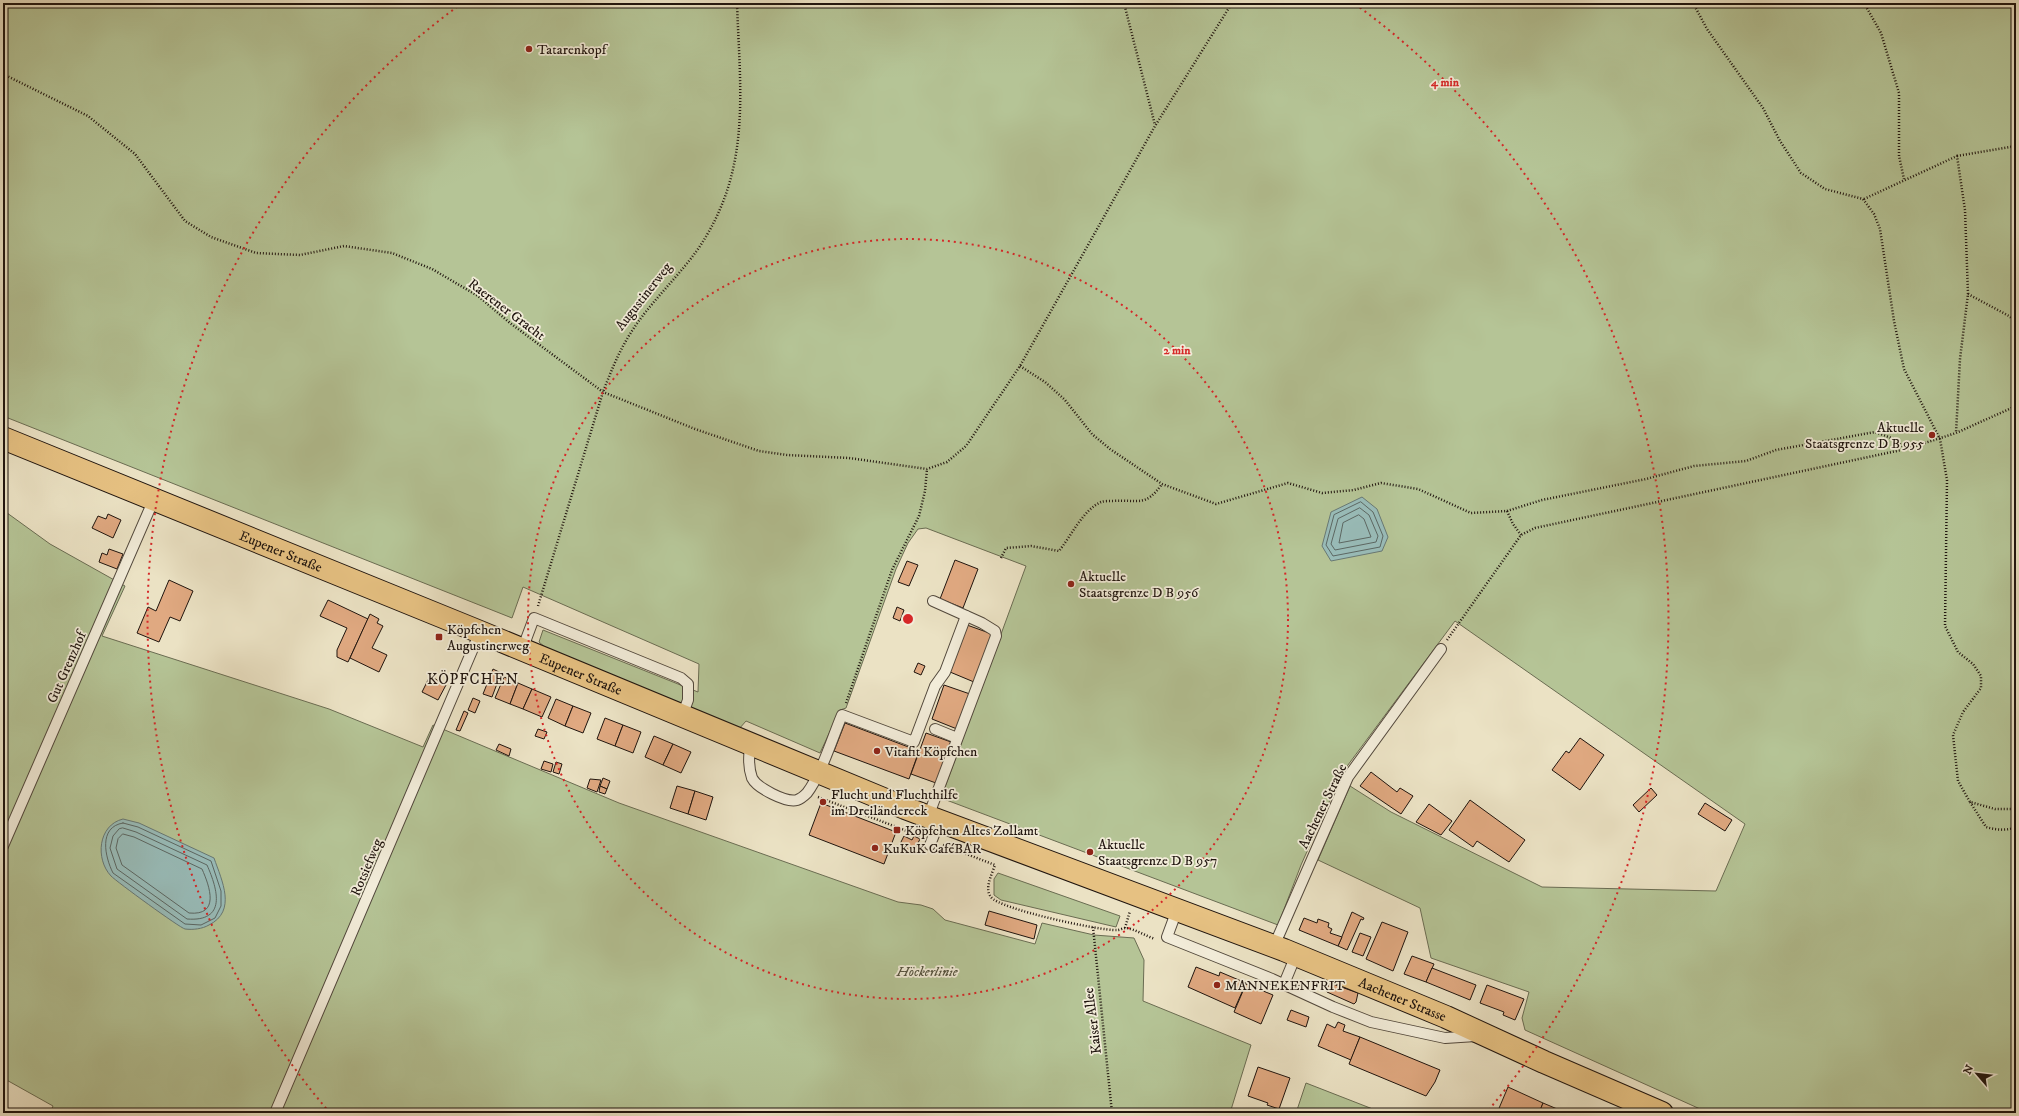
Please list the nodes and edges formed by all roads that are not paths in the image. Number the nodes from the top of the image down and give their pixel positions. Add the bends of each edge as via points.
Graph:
1 (3, 438) edge
2 (154, 499) junction
3 (933, 602) dead end
4 (966, 616) junction
5 (480, 632) junction
6 (1441, 649) road end
7 (522, 650) junction
8 (682, 716) junction
9 (935, 729) dead end
10 (958, 738) junction
11 (750, 745) junction
12 (817, 773) junction
13 (932, 831) junction
14 (3, 846) edge
15 (1093, 880) joint
16 (1176, 910) junction
17 (1274, 946) junction
18 (1296, 955) junction
19 (1284, 984) junction
20 (1486, 1035) junction
21 (276, 1113) edge
22 (1662, 1113) edge

1 - 2 main road, Eupener Straße
2 - 5 main road, Eupener Straße
2 - 14 lane, Gut Grenzhof
3 - 4 lane
4 - 10 lane via 995,631 996,636
4 - 12 lane via 914,742 842,714
5 - 7 main road, Eupener Straße
5 - 21 lane, Rotsiefweg
6 - 17 lane, Aachener Straße via 1348,777
7 - 8 main road, Eupener Straße
7 - 8 lane via 534,618 681,678 688,684 688,700
8 - 11 main road, Eupener Straße
9 - 10 lane
10 - 13 lane
11 - 12 main road, Eupener Straße
11 - 12 lane via 748,760 752,778 758,787 788,799 798,800 807,793
12 - 13 main road, Eupener Straße
13 - 15 main road, Eupener Straße
15 - 16 main road, Aachener Strasse
16 - 17 main road, Aachener Strasse
16 - 19 lane via 1167,937
17 - 18 main road, Aachener Strasse
18 - 19 lane
18 - 20 main road, Aachener Strasse
19 - 20 lane via 1371,1022 1444,1038
20 - 22 main road, Aachener Strasse via 1578,1078

